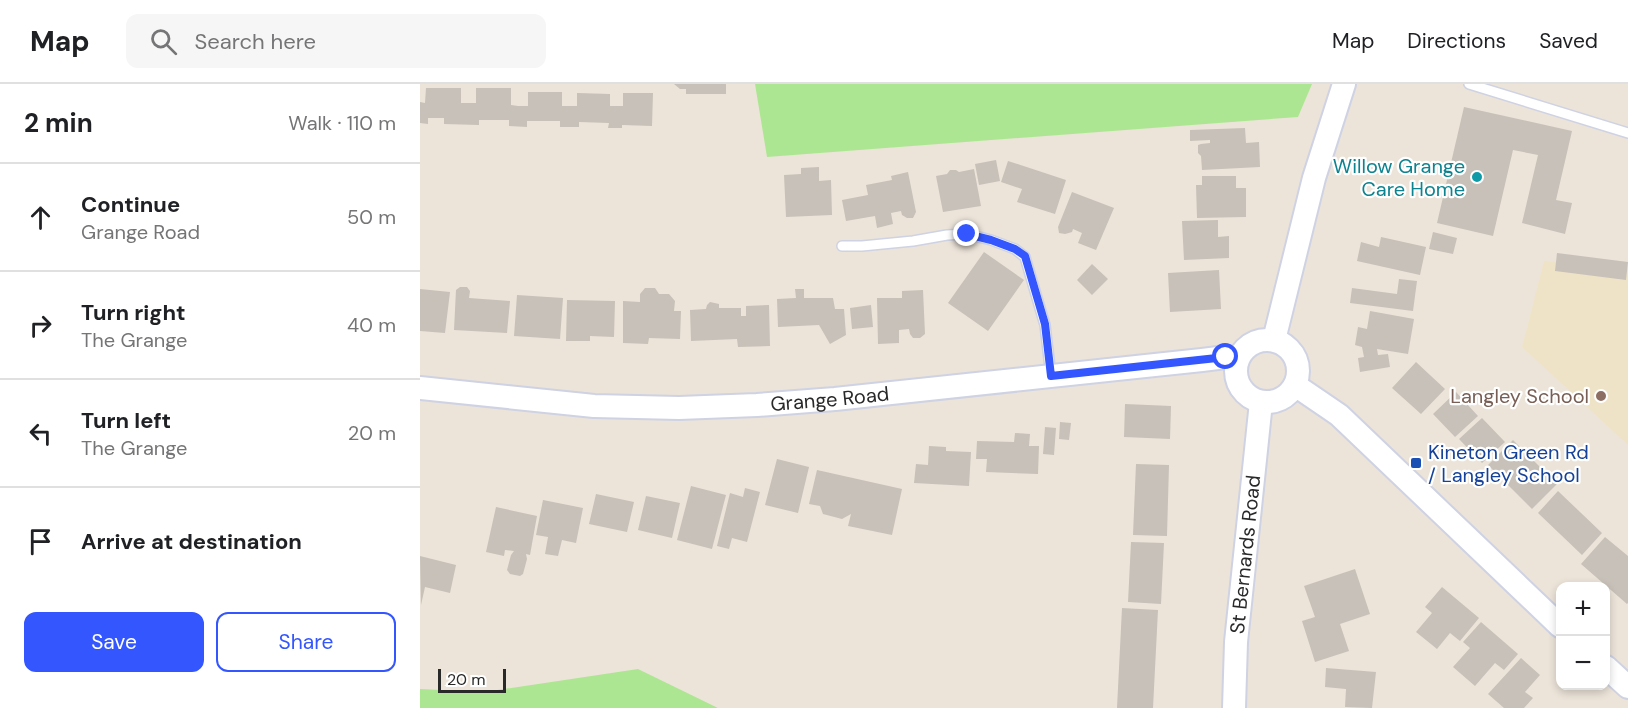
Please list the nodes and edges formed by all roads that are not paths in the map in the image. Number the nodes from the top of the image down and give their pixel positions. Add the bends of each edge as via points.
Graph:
1 (1344, 84) edge
2 (1468, 84) edge
3 (1628, 134) edge
4 (842, 246) dead end
5 (1274, 340) junction
6 (1238, 358) junction
7 (1051, 376) junction
8 (1295, 385) junction
9 (420, 388) edge
10 (1261, 402) junction
11 (1556, 622) edge
12 (1610, 671) edge
13 (1628, 687) edge
14 (1234, 708) edge

1 - 5 street via 1314,178
2 - 3 lane
4 - 7 lane via 967,234 1015,249 1025,256 1045,324
5 - 6 street via 1249,345
5 - 8 street via 1292,352 1297,361
6 - 7 street, Grange Road
6 - 10 street via 1236,369 1242,391
7 - 9 street, Grange Road via 835,399 679,408 594,406
8 - 10 street via 1281,399
8 - 11 street via 1339,416
10 - 14 street, St Bernards Road via 1236,642
12 - 13 street

